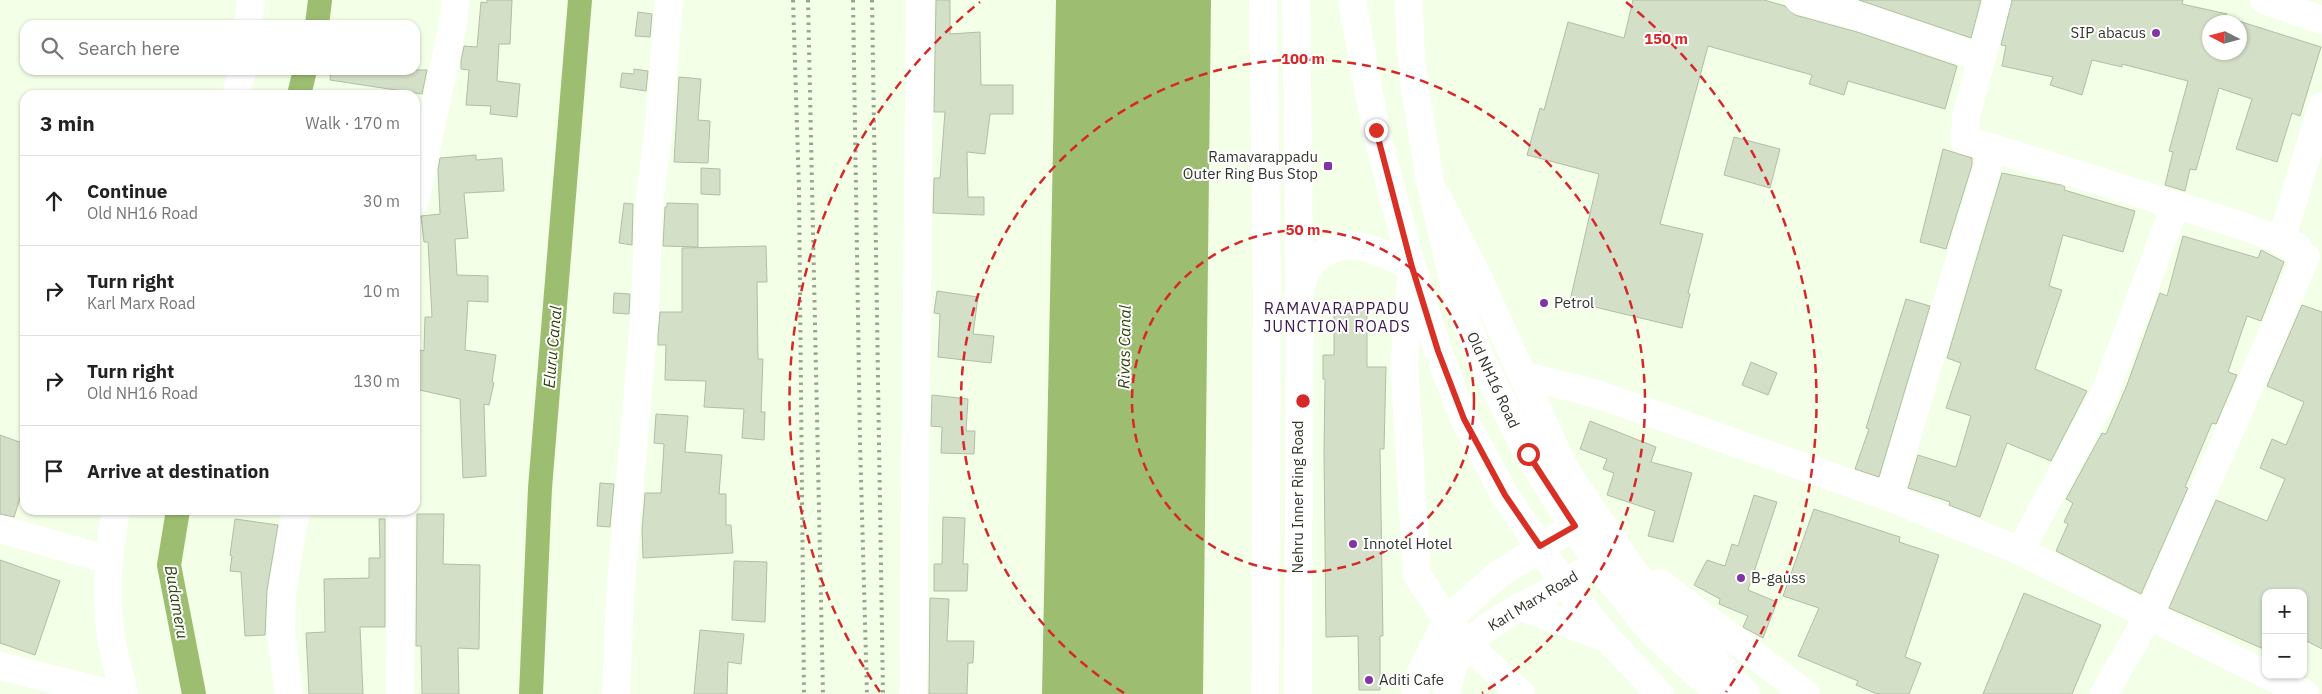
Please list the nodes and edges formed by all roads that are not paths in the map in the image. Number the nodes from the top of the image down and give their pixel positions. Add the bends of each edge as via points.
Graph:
1 (251, 0) edge
2 (456, 0) edge
3 (670, 0) edge
4 (920, 0) edge
5 (1263, 0) edge
6 (1296, 0) edge
7 (1352, 0) edge
8 (1408, 0) edge
9 (1799, 0) edge
10 (1997, 0) edge
11 (2264, 0) edge
12 (249, 20) edge
13 (2322, 20) edge
14 (1982, 58) junction
15 (241, 75) edge
16 (237, 90) edge
17 (2322, 106) edge
18 (1993, 148) junction
19 (420, 178) edge
20 (1430, 181) junction
21 (2175, 206) junction
22 (2281, 242) junction
23 (2322, 255) edge
24 (1412, 267) junction
25 (1299, 309) junction
26 (1522, 375) junction
27 (1889, 497) junction
28 (115, 515) edge
29 (295, 515) edge
30 (402, 515) edge
31 (1575, 526) junction
32 (0, 529) edge
33 (1540, 546) junction
34 (2020, 551) junction
35 (109, 560) junction
36 (1596, 562) junction
37 (1634, 572) junction
38 (1564, 584) junction
39 (1522, 607) junction
40 (2149, 615) junction
41 (1447, 620) junction
42 (1607, 638) junction
43 (1468, 645) junction
44 (0, 666) edge
45 (112, 694) edge
46 (124, 694) edge
47 (289, 694) edge
48 (400, 694) edge
49 (616, 694) edge
50 (913, 694) edge
51 (1265, 694) edge
52 (1298, 694) edge
53 (1415, 694) edge
54 (1447, 694) edge
55 (1521, 694) edge
56 (1660, 694) edge
57 (1721, 694) edge
58 (1746, 694) edge
59 (1806, 694) edge
60 (2104, 694) edge
61 (2305, 694) edge

1 - 12 main road
2 - 19 main road
3 - 49 main road via 649,204 645,309 620,597
4 - 50 main road
5 - 51 main road via 1267,296
6 - 25 main road, Nehru Inner Ring Road
7 - 24 main road via 1376,130
8 - 20 main road, Old NH16 Road via 1413,77
9 - 14 main road
10 - 14 main road
11 - 13 main road
14 - 18 main road via 1966,116 1964,140
15 - 16 main road
17 - 22 main road
18 - 21 main road
18 - 27 main road
20 - 26 main road via 1480,279
20 - 31 main road, Old NH16 Road via 1456,292 1480,357 1528,454
21 - 22 main road via 2240,225
21 - 34 main road via 2104,395
22 - 23 main road
22 - 40 main road via 2306,257
24 - 25 main road via 1366,246 1335,246 1310,265
24 - 33 main road via 1438,351 1464,419 1505,495
24 - 41 main road via 1404,363 1417,575
25 - 52 main road, Nehru Inner Ring Road
26 - 27 main road via 1597,394
26 - 37 main road via 1564,468
27 - 34 main road
28 - 35 main road
29 - 47 main road via 282,592 280,635
30 - 48 main road
31 - 33 main road
31 - 36 main road, Old NH16 Road
32 - 35 main road
33 - 38 main road
33 - 41 main road via 1499,574
34 - 40 main road
35 - 46 main road via 111,637
36 - 38 main road, Karl Marx Road
36 - 57 main road, Old NH16 Road via 1650,630
37 - 58 main road
37 - 59 main road via 1652,577
38 - 39 main road, Karl Marx Road
38 - 42 main road
39 - 42 main road
39 - 43 main road, Karl Marx Road via 1490,625
40 - 60 main road
40 - 61 main road
41 - 43 main road
41 - 53 main road via 1418,678
42 - 56 main road
43 - 54 main road, Karl Marx Road via 1454,664
43 - 55 main road
44 - 45 main road

